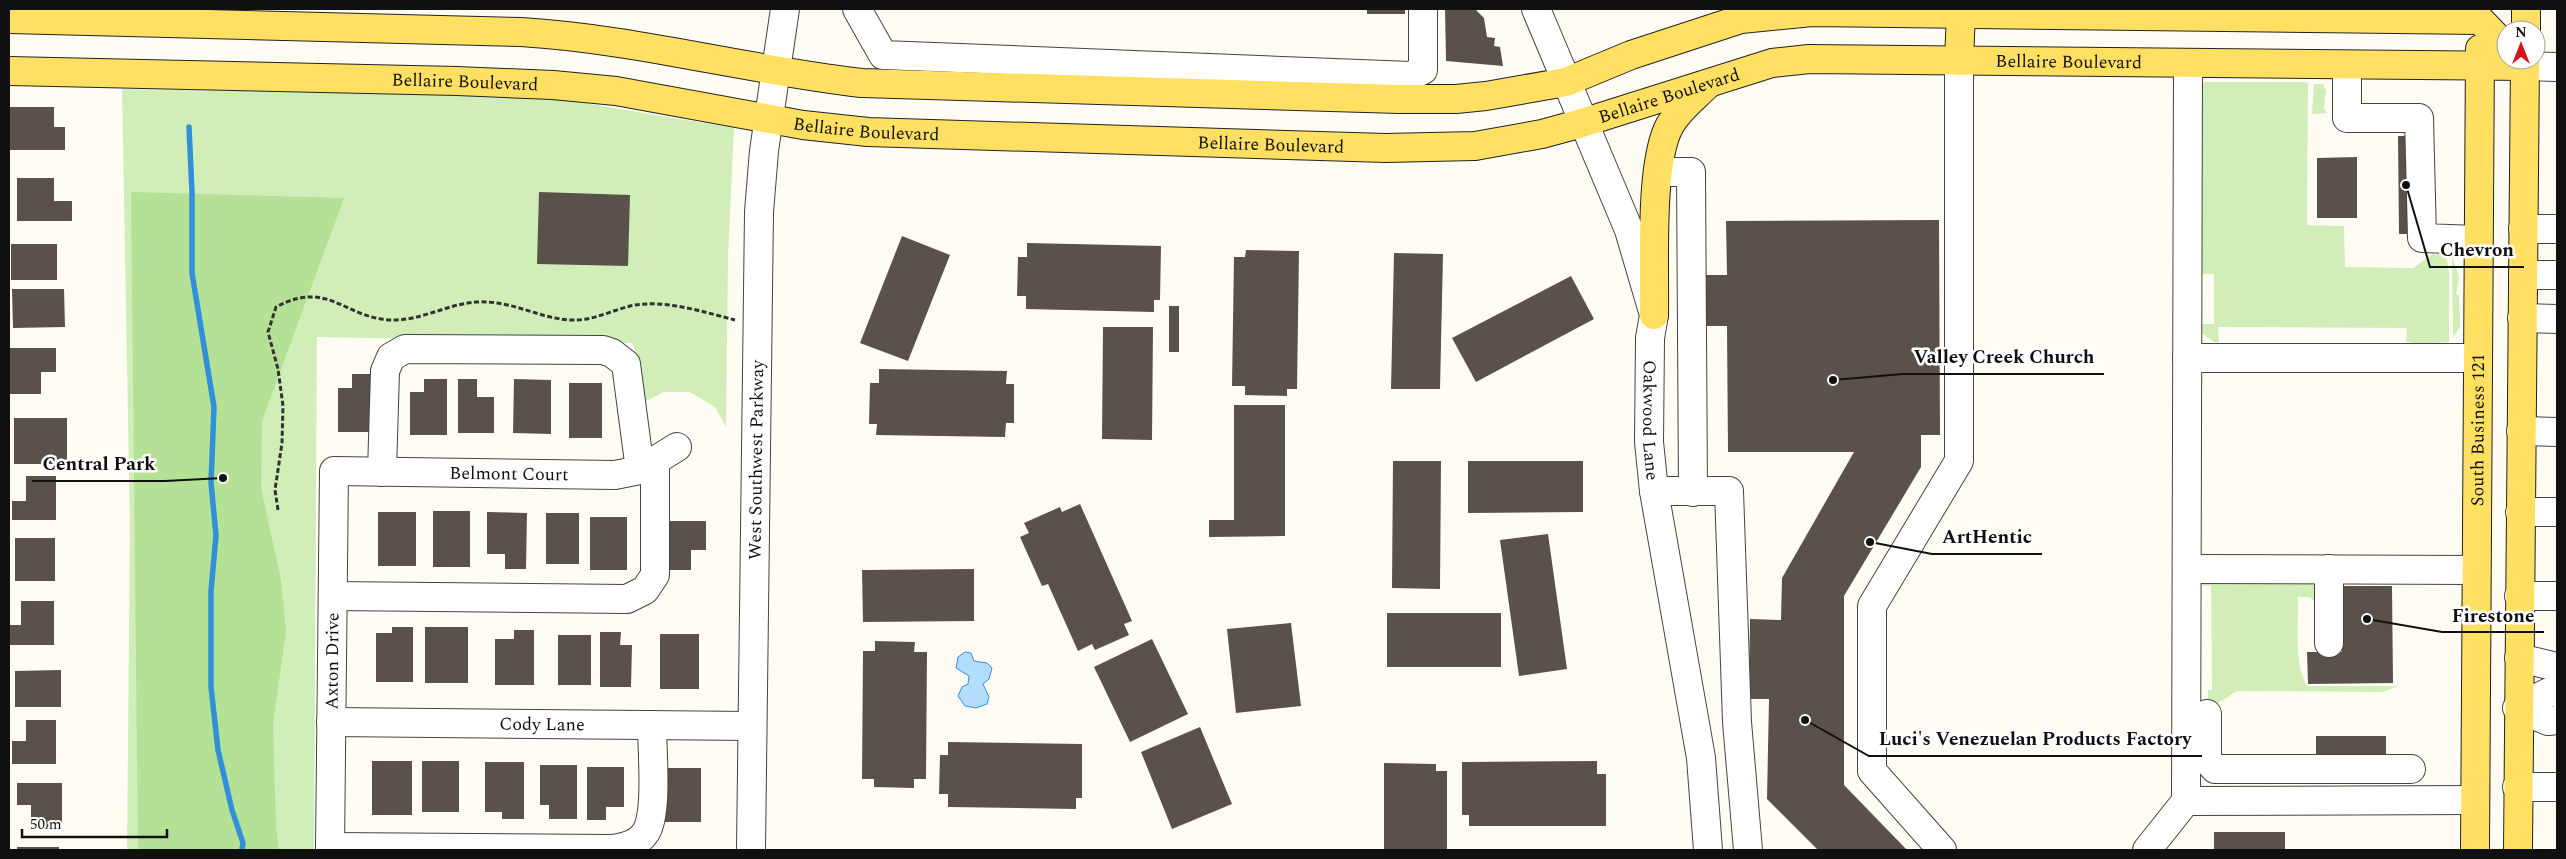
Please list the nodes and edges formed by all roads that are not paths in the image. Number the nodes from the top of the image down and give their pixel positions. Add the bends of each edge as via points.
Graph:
1 (785, 9) edge
2 (857, 9) edge
3 (1423, 9) edge
4 (1536, 9) edge
5 (1961, 11) edge
6 (2148, 12) edge
7 (2292, 13) edge
8 (2394, 14) edge
9 (2480, 14) edge
10 (9, 19) edge
11 (2496, 34) edge
12 (1959, 61) junction
13 (2188, 64) junction
14 (2347, 65) junction
15 (2496, 65) edge
16 (2480, 66) junction
17 (2523, 70) edge
18 (9, 71) edge
19 (776, 72) junction
20 (1711, 81) junction
21 (1566, 82) junction
22 (769, 119) junction
23 (1582, 123) junction
24 (1658, 172) junction
25 (2524, 229) junction
26 (2557, 229) edge
27 (2478, 240) junction
28 (2523, 275) junction
29 (2557, 275) edge
30 (1654, 315) junction
31 (2522, 318) junction
32 (2557, 318) edge
33 (2187, 358) junction
34 (2477, 358) junction
35 (1651, 420) junction
36 (1693, 421) junction
37 (2521, 431) junction
38 (2557, 432) edge
39 (657, 459) junction
40 (334, 471) joint
41 (382, 472) junction
42 (1654, 491) junction
43 (1693, 492) junction
44 (2520, 512) junction
45 (2557, 512) edge
46 (2187, 570) junction
47 (2329, 570) junction
48 (2475, 570) junction
49 (333, 596) junction
50 (2519, 596) junction
51 (2557, 596) edge
52 (2329, 643) dead end
53 (2475, 657) junction
54 (2519, 658) junction
55 (2557, 667) edge
56 (2557, 692) edge
57 (2476, 706) junction
58 (2517, 708) junction
59 (2207, 714) dead end
60 (2557, 720) edge
61 (331, 722) junction
62 (652, 725) junction
63 (752, 726) junction
64 (2411, 769) dead end
65 (2518, 787) junction
66 (2557, 787) edge
67 (2475, 800) junction
68 (2186, 801) junction
69 (330, 848) edge
70 (751, 850) edge
71 (1708, 850) edge
72 (1748, 850) edge
73 (1942, 850) edge
74 (2147, 850) edge
75 (2475, 850) edge
76 (2518, 850) edge

1 - 19 street
2 - 3 street via 883,56 1411,76 1423,70
4 - 21 street, Oakwood Lane
5 - 6 main road
5 - 12 main road
5 - 21 main road via 1812,12 1741,20 1631,55
6 - 7 main road
7 - 8 main road
8 - 9 main road
9 - 11 main road
9 - 16 main road, South Business 121
10 - 19 main road via 564,35
12 - 13 main road, Bellaire Boulevard
12 - 20 main road, Bellaire Boulevard via 1809,59 1772,63
12 - 73 street via 1959,460 1872,606 1872,771
13 - 14 main road, Bellaire Boulevard
13 - 33 street
14 - 16 main road, Bellaire Boulevard
14 - 27 street via 2347,118 2419,118 2422,238
15 - 16 main road, Bellaire Boulevard
16 - 27 main road, South Business 121
17 - 25 main road
18 - 22 main road, Bellaire Boulevard via 553,85 616,92
19 - 21 main road via 862,83 1400,99 1486,96
19 - 22 street, West Southwest Parkway
20 - 23 main road, Bellaire Boulevard
20 - 24 main road via 1669,126 1662,144
21 - 23 street, Oakwood Lane
22 - 23 main road, Bellaire Boulevard via 912,135 1386,148 1475,146
22 - 63 street, West Southwest Parkway via 758,212
23 - 30 street, Oakwood Lane via 1628,230
24 - 30 main road
24 - 36 street via 1691,172
25 - 26 street
25 - 28 main road
27 - 34 main road, South Business 121
28 - 29 street
28 - 31 main road
30 - 35 street, Oakwood Lane via 1650,338
31 - 32 street
31 - 37 main road
33 - 34 street
33 - 46 street
34 - 48 main road, South Business 121
35 - 36 street
35 - 42 street, Oakwood Lane via 1649,442
36 - 43 street
37 - 38 street
37 - 44 main road
39 - 41 street, Belmont Court via 614,475
39 - 41 street via 626,364 612,353 603,350 405,349 391,357 385,371
39 - 49 street via 655,575 645,590 628,599
40 - 41 street, Belmont Court
40 - 49 street, Axton Drive
42 - 43 street
42 - 71 street, Oakwood Lane via 1701,758
43 - 72 street via 1729,491 1737,722
44 - 45 street
44 - 50 main road
46 - 47 street
46 - 68 street
47 - 48 street
47 - 52 street
48 - 53 main road, South Business 121
49 - 61 street, Axton Drive
50 - 51 street
50 - 54 main road
53 - 54 main road
53 - 57 main road, South Business 121
54 - 55 street
54 - 58 main road
56 - 58 street via 2549,692
57 - 58 main road
57 - 67 main road, South Business 121
58 - 60 street via 2548,720
58 - 65 main road
59 - 64 street via 2207,760 2215,769
61 - 62 street, Cody Lane
61 - 69 street, Axton Drive
62 - 63 street, Cody Lane
62 - 69 street via 652,814 645,833 632,845 609,849
63 - 70 street, West Southwest Parkway
65 - 66 street
65 - 76 main road
67 - 68 street
67 - 75 main road, South Business 121
68 - 74 street

